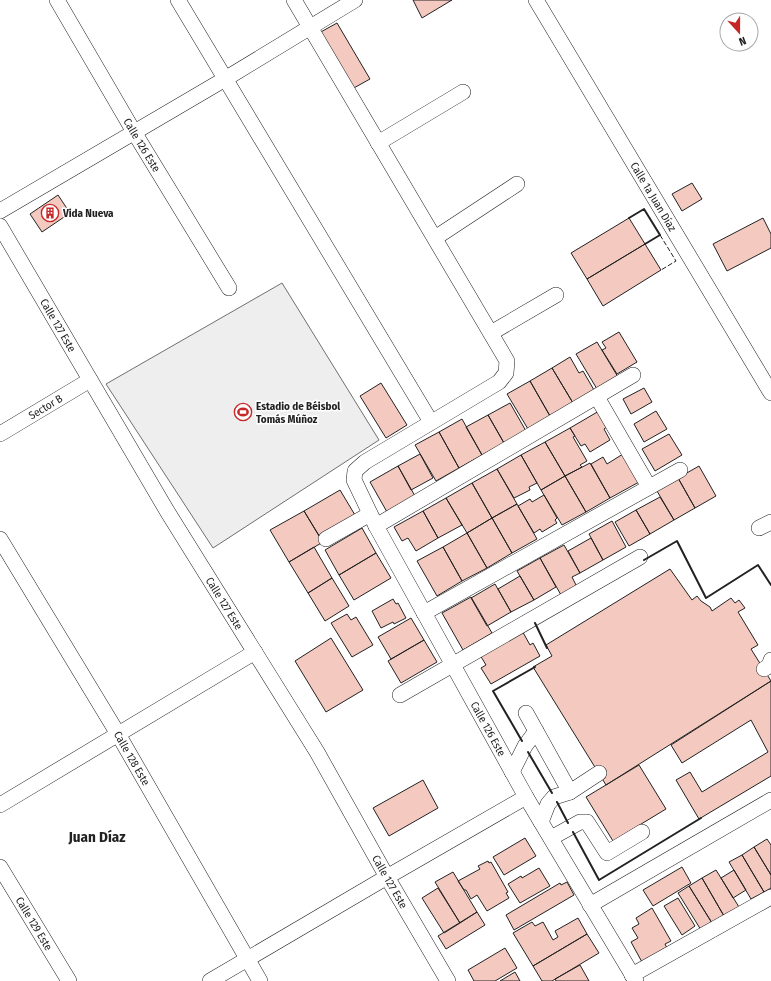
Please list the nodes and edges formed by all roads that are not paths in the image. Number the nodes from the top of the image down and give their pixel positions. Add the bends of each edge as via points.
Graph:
1 (57, 0) edge
2 (178, 0) edge
3 (294, 0) edge
4 (355, 0) edge
5 (536, 0) edge
6 (310, 26) junction
7 (225, 79) junction
8 (463, 92) dead end
9 (134, 132) junction
10 (378, 143) junction
11 (518, 184) dead end
12 (0, 211) edge
13 (0, 226) edge
14 (435, 238) junction
15 (229, 288) dead end
16 (556, 295) dead end
17 (491, 333) junction
18 (633, 375) dead end
19 (90, 380) junction
20 (771, 393) edge
21 (597, 397) junction
22 (431, 422) junction
23 (0, 434) edge
24 (680, 470) dead end
25 (649, 487) junction
26 (373, 520) junction
27 (0, 539) edge
28 (326, 539) dead end
29 (640, 557) dead end
30 (424, 613) junction
31 (255, 652) junction
32 (453, 664) junction
33 (400, 695) dead end
34 (526, 713) dead end
35 (536, 730) junction
36 (118, 734) junction
37 (512, 772) junction
38 (599, 773) dead end
39 (570, 792) junction
40 (526, 797) junction
41 (771, 800) edge
42 (0, 805) edge
43 (541, 822) junction
44 (642, 832) dead end
45 (550, 838) junction
46 (0, 867) edge
47 (387, 877) junction
48 (771, 897) edge
49 (590, 904) junction
50 (248, 959) junction
51 (634, 978) edge
52 (69, 981) edge
53 (210, 981) edge
54 (260, 981) edge
55 (448, 981) edge

1 - 9 street, Calle 126 Este
2 - 7 street
3 - 6 street
4 - 6 street
5 - 20 street, Calle 1a Juan Díaz
6 - 7 street
6 - 10 street
7 - 9 street
7 - 22 street
8 - 10 street
9 - 12 street
9 - 15 street, Calle 126 Este
10 - 14 street
11 - 14 street
13 - 19 street, Calle 127 Este
14 - 17 street
16 - 17 street
17 - 22 street via 507,361 506,373 499,382
18 - 21 street
19 - 23 street, Sector B
19 - 31 street, Calle 127 Este
21 - 25 street
21 - 26 street
22 - 26 street, Calle 126 Este via 365,462 355,471 354,480
24 - 25 street
25 - 30 street
26 - 28 street
26 - 30 street, Calle 126 Este
27 - 36 street, Calle 128 Este
29 - 32 street
30 - 32 street, Calle 126 Este
31 - 36 street
31 - 47 street, Calle 127 Este via 317,752
32 - 33 street
32 - 37 street, Calle 126 Este
34 - 35 street
35 - 37 street
35 - 39 street
36 - 42 street
36 - 50 street, Calle 128 Este
37 - 40 street, Calle 126 Este
38 - 39 street
39 - 43 street via 554,797 548,804
40 - 43 street, Calle 126 Este
40 - 47 street
41 - 49 street
43 - 45 street, Calle 126 Este
44 - 45 street via 607,853 587,822 580,822
45 - 49 street, Calle 126 Este
46 - 52 street, Calle 129 Este
47 - 50 street
47 - 55 street, Calle 127 Este
48 - 51 street
49 - 51 street, Calle 126 Este
50 - 53 street
50 - 54 street, Calle 128 Este

